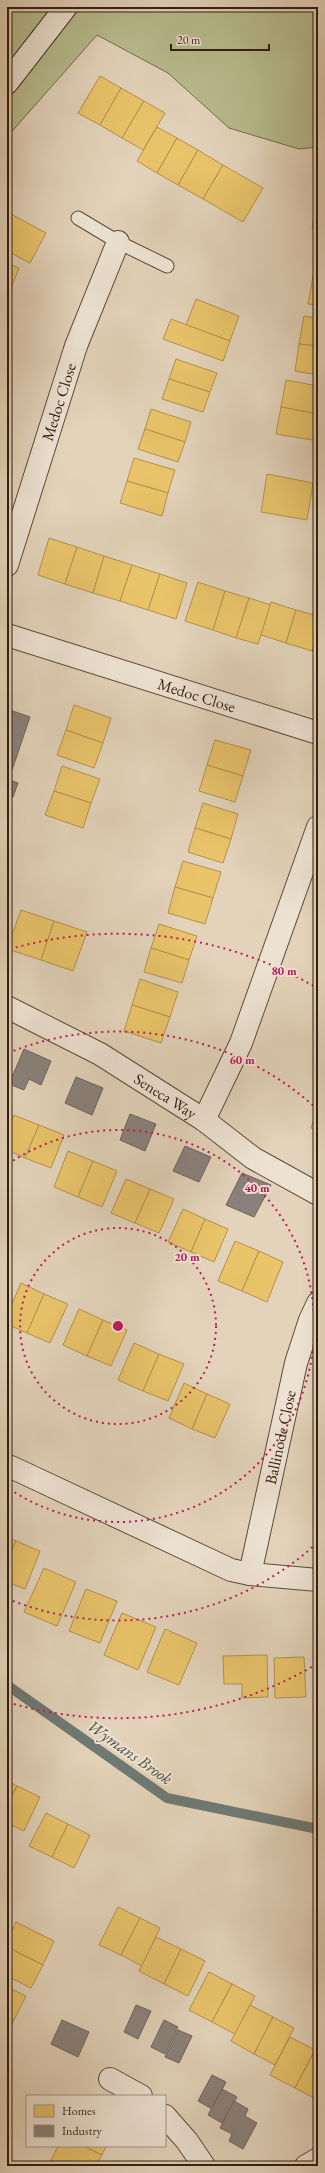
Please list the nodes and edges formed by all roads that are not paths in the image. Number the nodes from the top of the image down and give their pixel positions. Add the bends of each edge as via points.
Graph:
1 (66, 7) edge
2 (7, 83) edge
3 (78, 218) dead end
4 (118, 242) junction
5 (167, 266) dead end
6 (7, 565) edge
7 (7, 635) edge
8 (318, 733) edge
9 (318, 827) edge
10 (7, 1007) edge
11 (204, 1120) junction
12 (318, 1194) edge
13 (318, 1303) edge
14 (11, 1467) dead end
15 (250, 1574) junction
16 (318, 1580) edge
17 (110, 2079) dead end
18 (139, 2095) edge
19 (166, 2117) edge
20 (318, 2159) edge
21 (204, 2166) edge
22 (306, 2166) edge

1 - 2 street
3 - 4 lane
4 - 5 lane
4 - 6 street, Medoc Close via 76,346
7 - 8 street, Medoc Close
9 - 11 street via 241,1043
10 - 11 street, Seneca Way via 100,1054
11 - 12 street, Seneca Way via 253,1158
13 - 15 street, Ballinode Close via 296,1363
14 - 15 street via 231,1570
15 - 16 street
17 - 18 street
19 - 21 street
20 - 22 street

